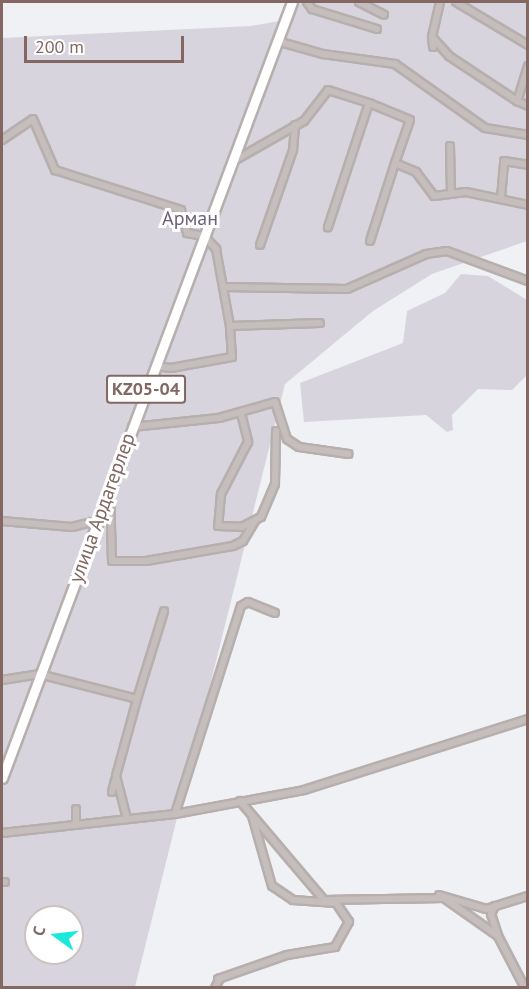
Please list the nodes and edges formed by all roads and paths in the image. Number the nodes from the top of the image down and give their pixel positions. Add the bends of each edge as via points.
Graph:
1 (292, 2) edge
2 (307, 2) edge
3 (359, 2) edge
4 (440, 2) edge
5 (456, 2) edge
6 (384, 15) dead end
7 (377, 29) dead end
8 (432, 37) junction
9 (277, 41) junction
10 (528, 45) edge
11 (433, 47) dead end
12 (528, 66) edge
13 (517, 101) junction
14 (369, 103) junction
15 (528, 106) edge
16 (295, 125) junction
17 (528, 135) edge
18 (2, 140) edge
19 (450, 146) dead end
20 (232, 162) junction
21 (395, 163) junction
22 (528, 165) edge
23 (451, 193) junction
24 (501, 198) junction
25 (528, 205) edge
26 (328, 227) dead end
27 (204, 236) junction
28 (370, 241) dead end
29 (260, 245) dead end
30 (528, 281) edge
31 (224, 287) junction
32 (320, 323) dead end
33 (230, 326) junction
34 (155, 366) junction
35 (241, 413) junction
36 (132, 427) junction
37 (276, 431) dead end
38 (349, 454) dead end
39 (110, 486) junction
40 (2, 521) edge
41 (96, 521) junction
42 (255, 521) junction
43 (164, 611) dead end
44 (275, 612) dead end
45 (39, 674) junction
46 (2, 681) edge
47 (137, 699) junction
48 (528, 719) edge
49 (116, 776) junction
50 (2, 778) edge
51 (112, 792) dead end
52 (240, 801) junction
53 (76, 809) dead end
54 (176, 814) junction
55 (252, 816) junction
56 (127, 819) junction
57 (76, 825) junction
58 (2, 834) edge
59 (433, 895) junction
60 (528, 896) edge
61 (336, 903) junction
62 (495, 906) junction
63 (498, 936) junction
64 (215, 987) edge
65 (525, 987) edge

1 - 9 main road, улица Ардагерлер / KZ05-04
2 - 7 street via 312,9
3 - 6 street
4 - 8 street
5 - 10 street
8 - 11 street
8 - 13 street via 450,56
9 - 17 street via 323,54 395,64 485,128
9 - 20 main road, улица Ардагерлер / KZ05-04
12 - 13 street
13 - 15 street
14 - 16 street via 328,90 310,116
14 - 21 street via 410,120
14 - 26 street
16 - 20 street
16 - 29 street via 293,150
18 - 27 street via 33,119 54,170 173,206 185,215 187,233
19 - 23 street
20 - 27 main road, улица Ардагерлер / KZ05-04
21 - 23 street via 416,172 434,196
21 - 28 street
22 - 24 street via 504,161
23 - 24 street
24 - 25 street
27 - 31 street via 216,249
27 - 34 main road, улица Ардагерлер / KZ05-04
30 - 31 street via 447,251 426,254 347,289
31 - 33 street
32 - 33 street
33 - 34 street via 232,357 171,368
34 - 36 main road, улица Ардагерлер / KZ05-04
35 - 36 street via 178,426
35 - 38 street via 275,402 287,439 299,447
35 - 42 street via 248,442 221,494 216,519 229,529
36 - 39 main road, улица Ардагерлер / KZ05-04
37 - 42 street via 275,484
39 - 41 main road, улица Ардагерлер / KZ05-04
39 - 42 street via 112,561 146,561 233,546 243,542
40 - 41 street via 72,527
41 - 45 main road, улица Ардагерлер / KZ05-04
43 - 47 street
44 - 54 street via 248,602 241,606
45 - 46 street
45 - 47 street
45 - 50 main road, улица Ардагерлер / KZ05-04
47 - 49 street
48 - 52 street via 327,784
49 - 51 street
49 - 56 street
52 - 54 street
52 - 55 street
53 - 57 street
54 - 56 street
55 - 61 street via 315,894
55 - 61 street via 272,886 293,900
56 - 57 street
57 - 58 street
59 - 61 street
59 - 62 street
59 - 63 street
60 - 62 street
61 - 64 street via 349,916 340,944 220,978
62 - 63 street via 490,914
63 - 65 street

